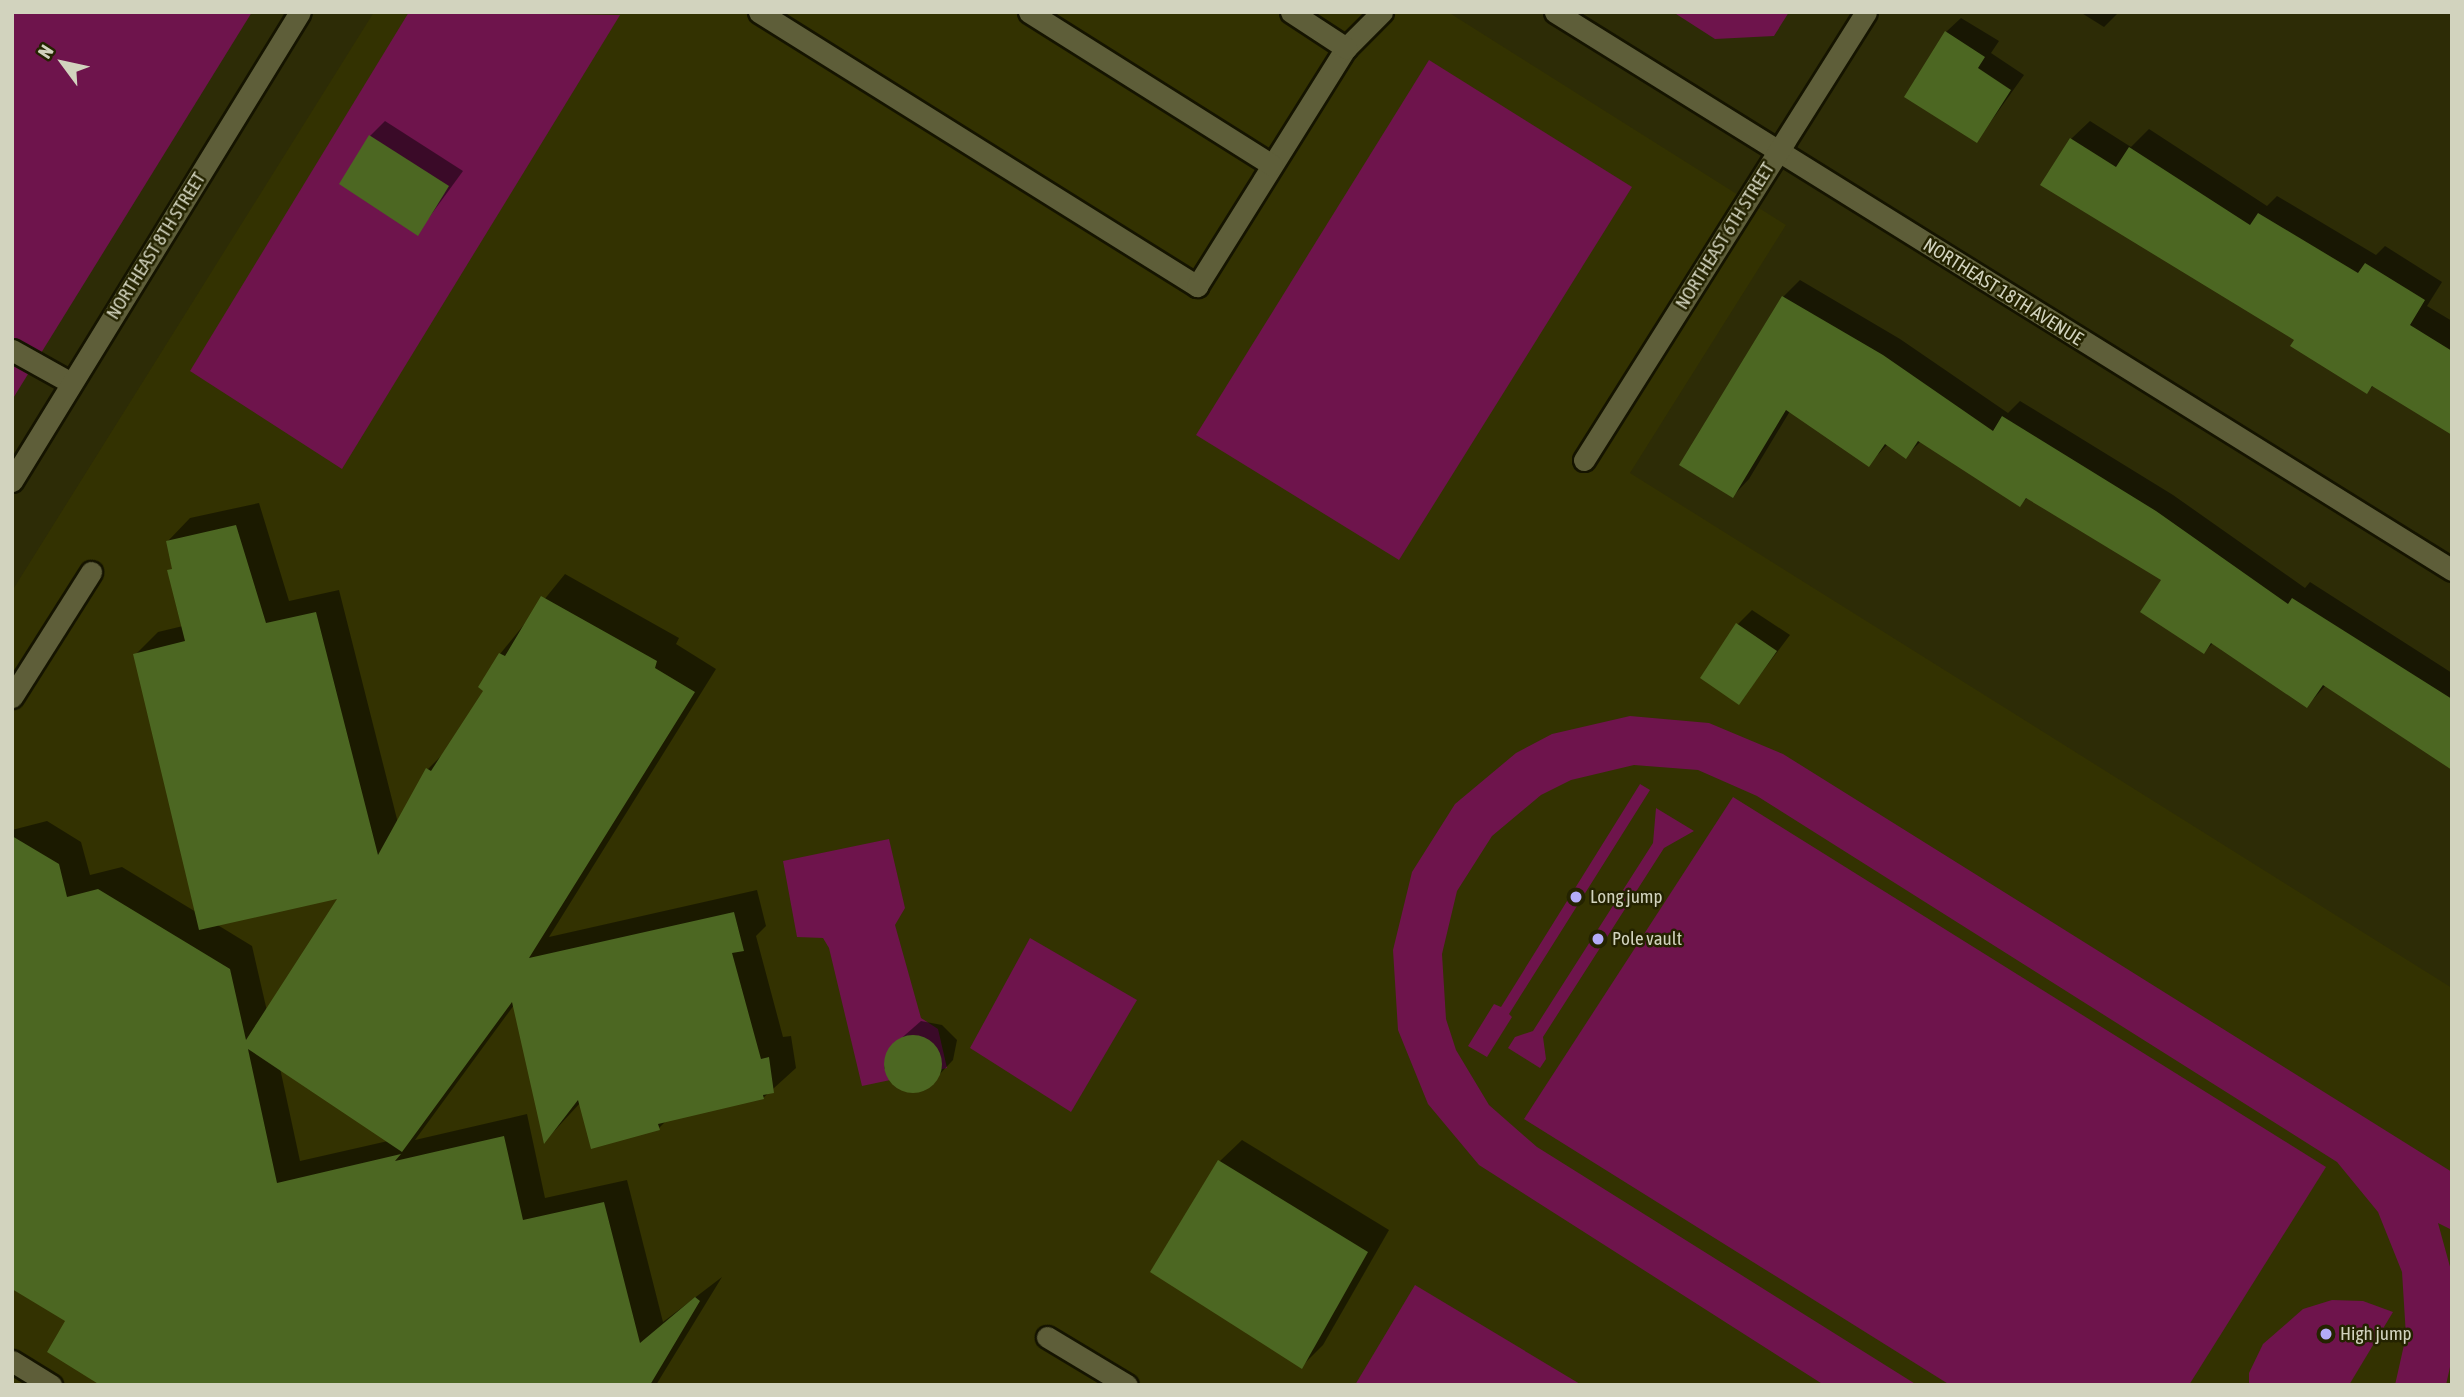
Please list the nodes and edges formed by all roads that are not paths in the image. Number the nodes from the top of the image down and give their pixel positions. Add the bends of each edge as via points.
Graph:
1 (300, 12) edge
2 (759, 12) edge
3 (1029, 12) edge
4 (1291, 12) edge
5 (1382, 12) edge
6 (1555, 12) edge
7 (1866, 12) edge
8 (1346, 48) junction
9 (1778, 153) junction
10 (1272, 165) junction
11 (12, 350) edge
12 (71, 383) junction
13 (1584, 460) dead end
14 (12, 481) edge
15 (2452, 570) edge
16 (92, 572) dead end
17 (12, 698) edge
18 (1047, 1337) dead end
19 (12, 1360) edge
20 (51, 1385) edge
21 (1126, 1385) edge

1 - 12 street, NORTHEAST 8TH STREET
2 - 10 street via 1197,286
3 - 10 street
4 - 8 street
5 - 8 street
6 - 9 street, NORTHEAST 18TH AVENUE
7 - 9 street, NORTHEAST 6TH STREET
8 - 10 street
9 - 13 street, NORTHEAST 6TH STREET
9 - 15 street, NORTHEAST 18TH AVENUE
11 - 12 street
12 - 14 street, NORTHEAST 8TH STREET
16 - 17 street
18 - 21 street
19 - 20 street

